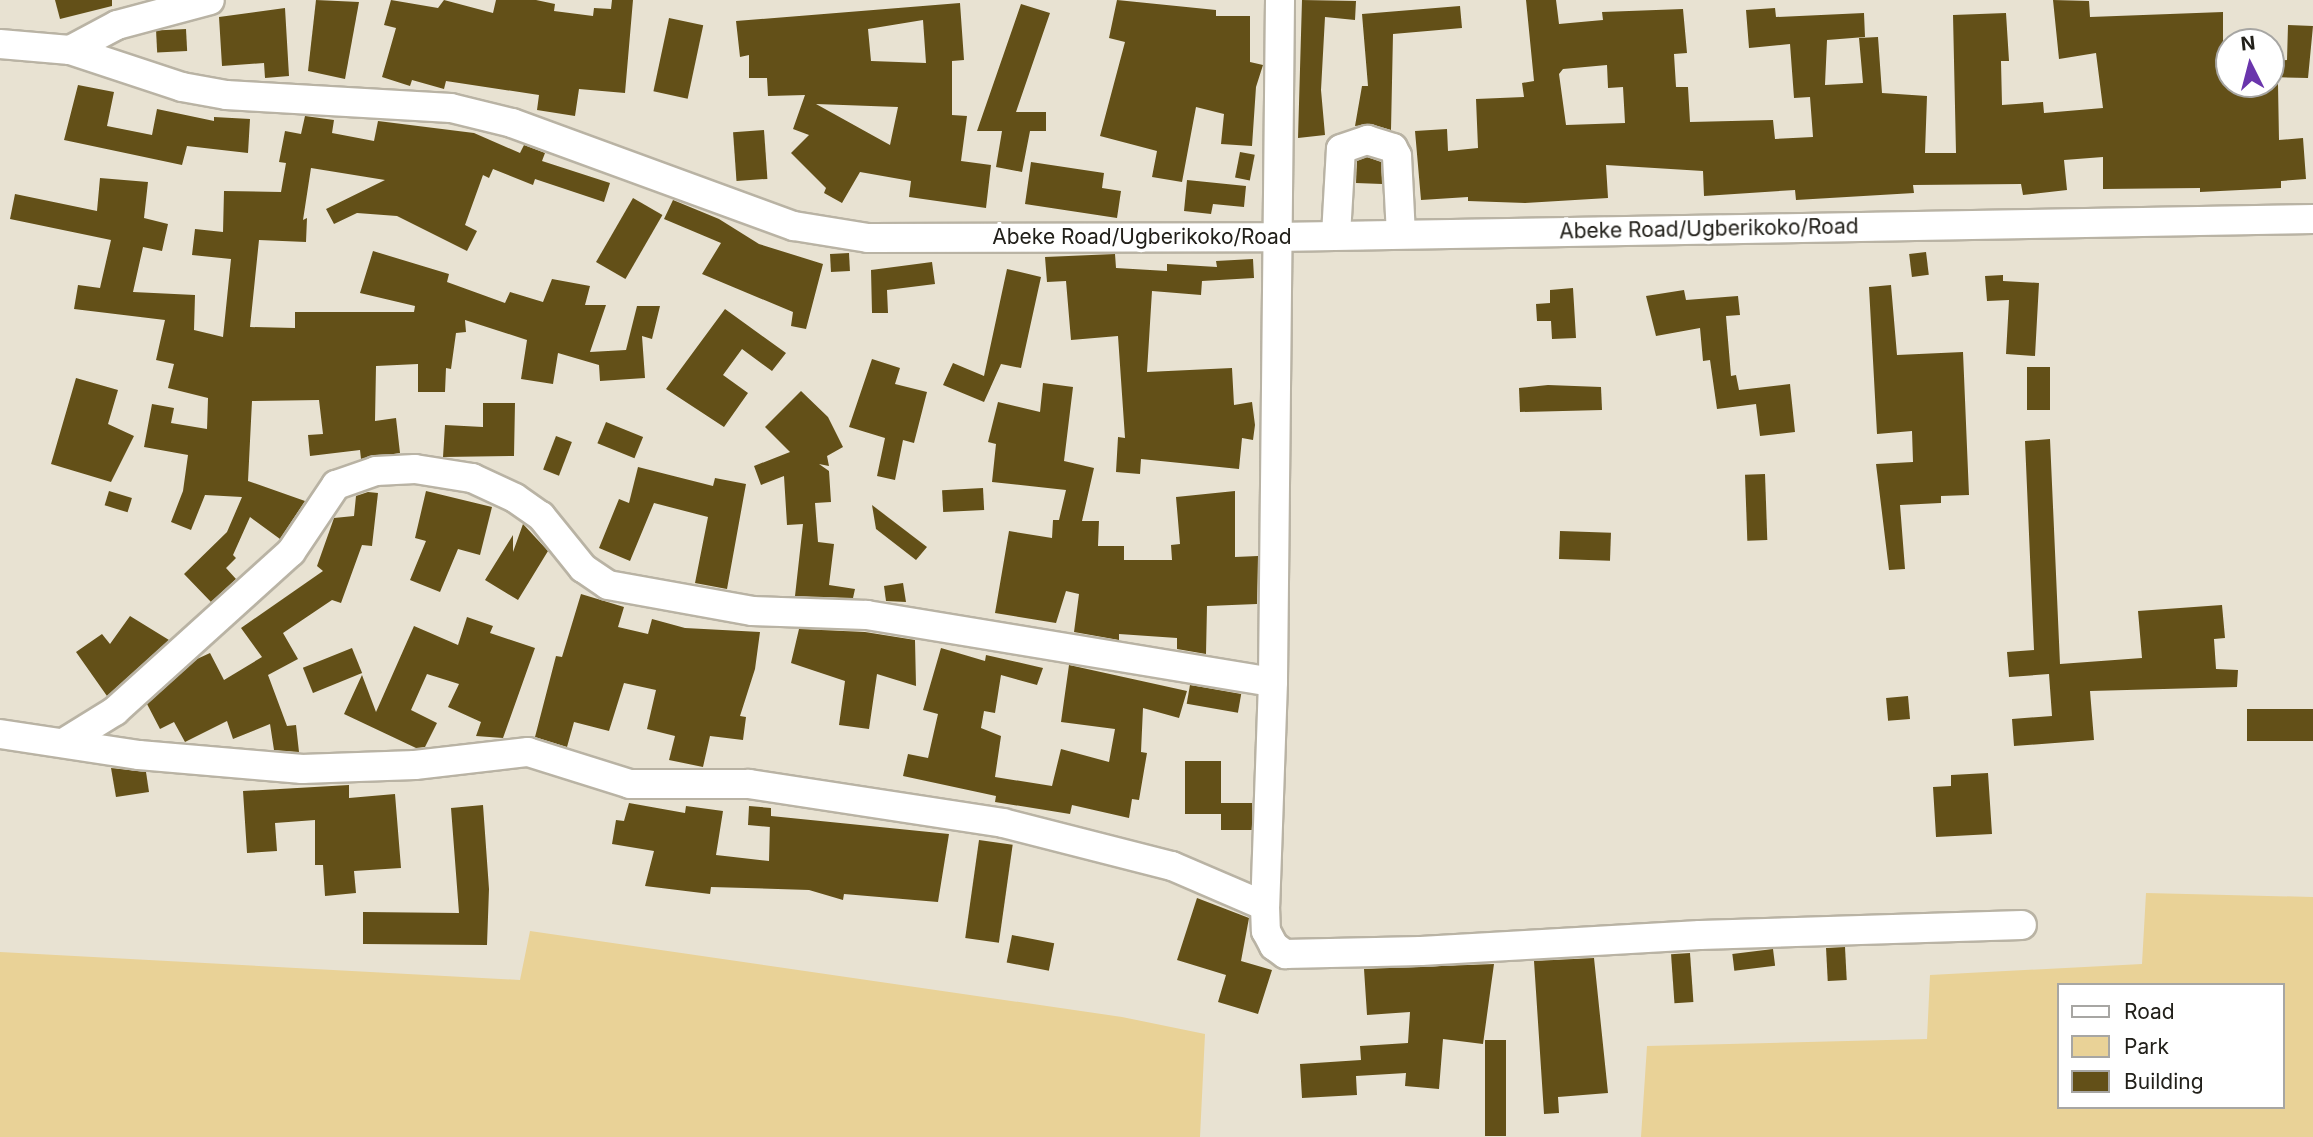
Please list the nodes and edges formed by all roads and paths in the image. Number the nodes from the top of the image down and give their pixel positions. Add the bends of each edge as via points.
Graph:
1 (210, 0) edge
2 (1280, 0) edge
3 (0, 44) edge
4 (70, 50) junction
5 (2313, 219) edge
6 (1401, 234) junction
7 (1336, 235) junction
8 (1275, 237) junction
9 (1273, 682) junction
10 (0, 734) edge
11 (65, 742) junction
12 (1265, 906) junction
13 (2022, 925) dead end

1 - 4 street via 117,26
2 - 8 street
3 - 4 street, Abeke Road/Ugberikoko/Road
4 - 8 street, Abeke Road/Ugberikoko/Road via 182,87 226,95 451,108 512,123 794,226 856,236
5 - 6 street, Abeke Road/Ugberikoko/Road
6 - 7 street, Abeke Road/Ugberikoko/Road
6 - 7 street via 1398,156 1393,148 1367,140 1341,149
7 - 8 street, Abeke Road/Ugberikoko/Road
8 - 9 street
9 - 11 street via 867,615 752,611 608,585 583,568 541,516 515,498 472,478 415,469 376,471 336,485 291,552 115,711
9 - 12 street
10 - 11 street
11 - 12 street via 139,755 302,769 415,765 528,752 630,783 749,784 1003,823 1172,866
12 - 13 street via 1266,932 1273,946 1285,954

